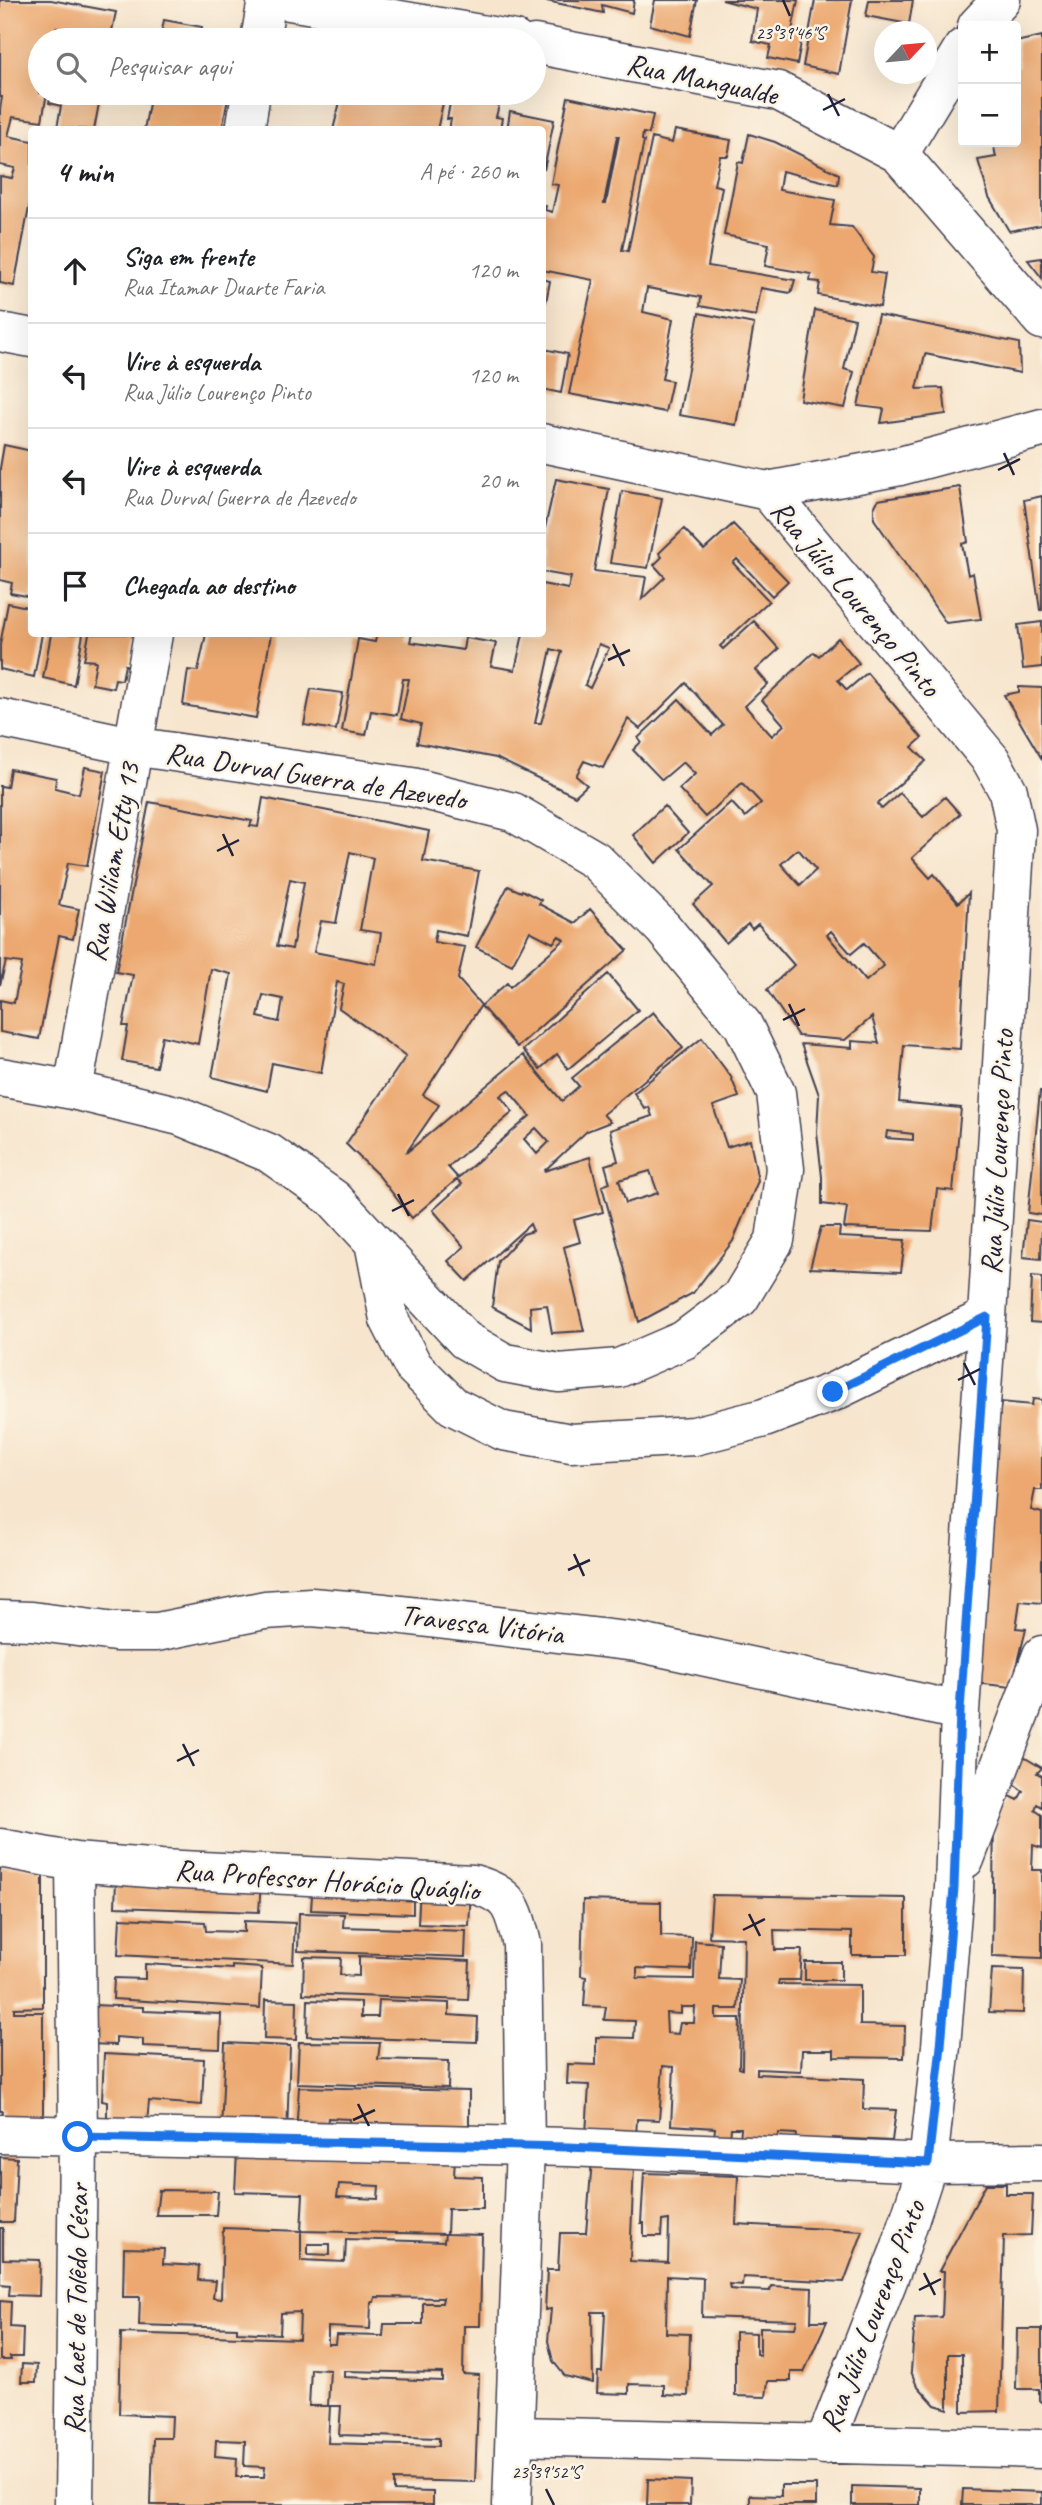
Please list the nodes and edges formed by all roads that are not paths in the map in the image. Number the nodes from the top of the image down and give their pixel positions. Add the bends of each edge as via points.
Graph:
1 (267, 0) edge
2 (284, 0) edge
3 (1001, 0) edge
4 (982, 21) edge
5 (262, 28) edge
6 (446, 28) edge
7 (546, 46) edge
8 (958, 56) edge
9 (249, 105) edge
10 (245, 126) edge
11 (899, 154) junction
12 (1042, 320) edge
13 (0, 332) edge
14 (28, 337) edge
15 (1042, 428) edge
16 (546, 444) edge
17 (768, 491) junction
18 (152, 637) edge
19 (0, 718) edge
20 (132, 746) junction
21 (0, 1077) edge
22 (73, 1090) junction
23 (374, 1242) junction
24 (987, 1317) junction
25 (0, 1620) edge
26 (1042, 1655) edge
27 (960, 1711) junction
28 (0, 1848) edge
29 (75, 1862) junction
30 (954, 1888) junction
31 (0, 2134) edge
32 (78, 2137) junction
33 (524, 2146) junction
34 (1042, 2162) edge
35 (928, 2163) junction
36 (516, 2436) junction
37 (824, 2445) junction
38 (1042, 2449) edge
39 (74, 2505) edge
40 (512, 2505) edge

1 - 5 street
2 - 6 street
3 - 4 street
7 - 11 street, Rua Mangualde via 778,91
8 - 11 street
9 - 10 street
11 - 12 street
13 - 14 street
15 - 17 street via 900,466
16 - 17 street, Rua Júlio Lourenço Pinto
17 - 24 street, Rua Júlio Lourenço Pinto via 991,760 1008,791 1016,830
18 - 20 street, Rua Wiliam Etty 13
19 - 20 street, Rua Durval Guerra de Azevedo
20 - 22 street, Rua Wiliam Etty 13
20 - 23 street, Rua Durval Guerra de Azevedo via 412,787 513,812 595,860 663,928 743,1025 776,1093 785,1169 775,1240 740,1298 684,1340 619,1368 559,1373 505,1363 465,1340
21 - 22 street, Rua Durval Guerra de Azevedo
22 - 23 street, Rua Durval Guerra de Azevedo via 180,1116 269,1153 334,1199
23 - 24 street via 388,1319 413,1366 453,1406 503,1431 571,1443 694,1436 764,1418 833,1392
24 - 27 street, Rua Júlio Lourenço Pinto
25 - 27 street, Travessa Vitória via 158,1632 265,1610 311,1607 385,1612 636,1642
26 - 30 street
27 - 30 street, Rua Júlio Lourenço Pinto
28 - 29 street, Rua Professor Horácio Quáglio
29 - 32 street, Rua Laet de Tolêdo César
29 - 33 street, Rua Professor Horácio Quáglio via 473,1884 494,1890 507,1901 522,1944
30 - 35 street, Rua Júlio Lourenço Pinto
31 - 32 street
32 - 33 street
32 - 39 street, Rua Laet de Tolêdo César
33 - 35 street
33 - 36 street, Rua Professor Horácio Quáglio
34 - 35 street
35 - 37 street, Rua Júlio Lourenço Pinto
36 - 37 street
36 - 40 street, Rua Professor Horácio Quáglio
37 - 38 street

